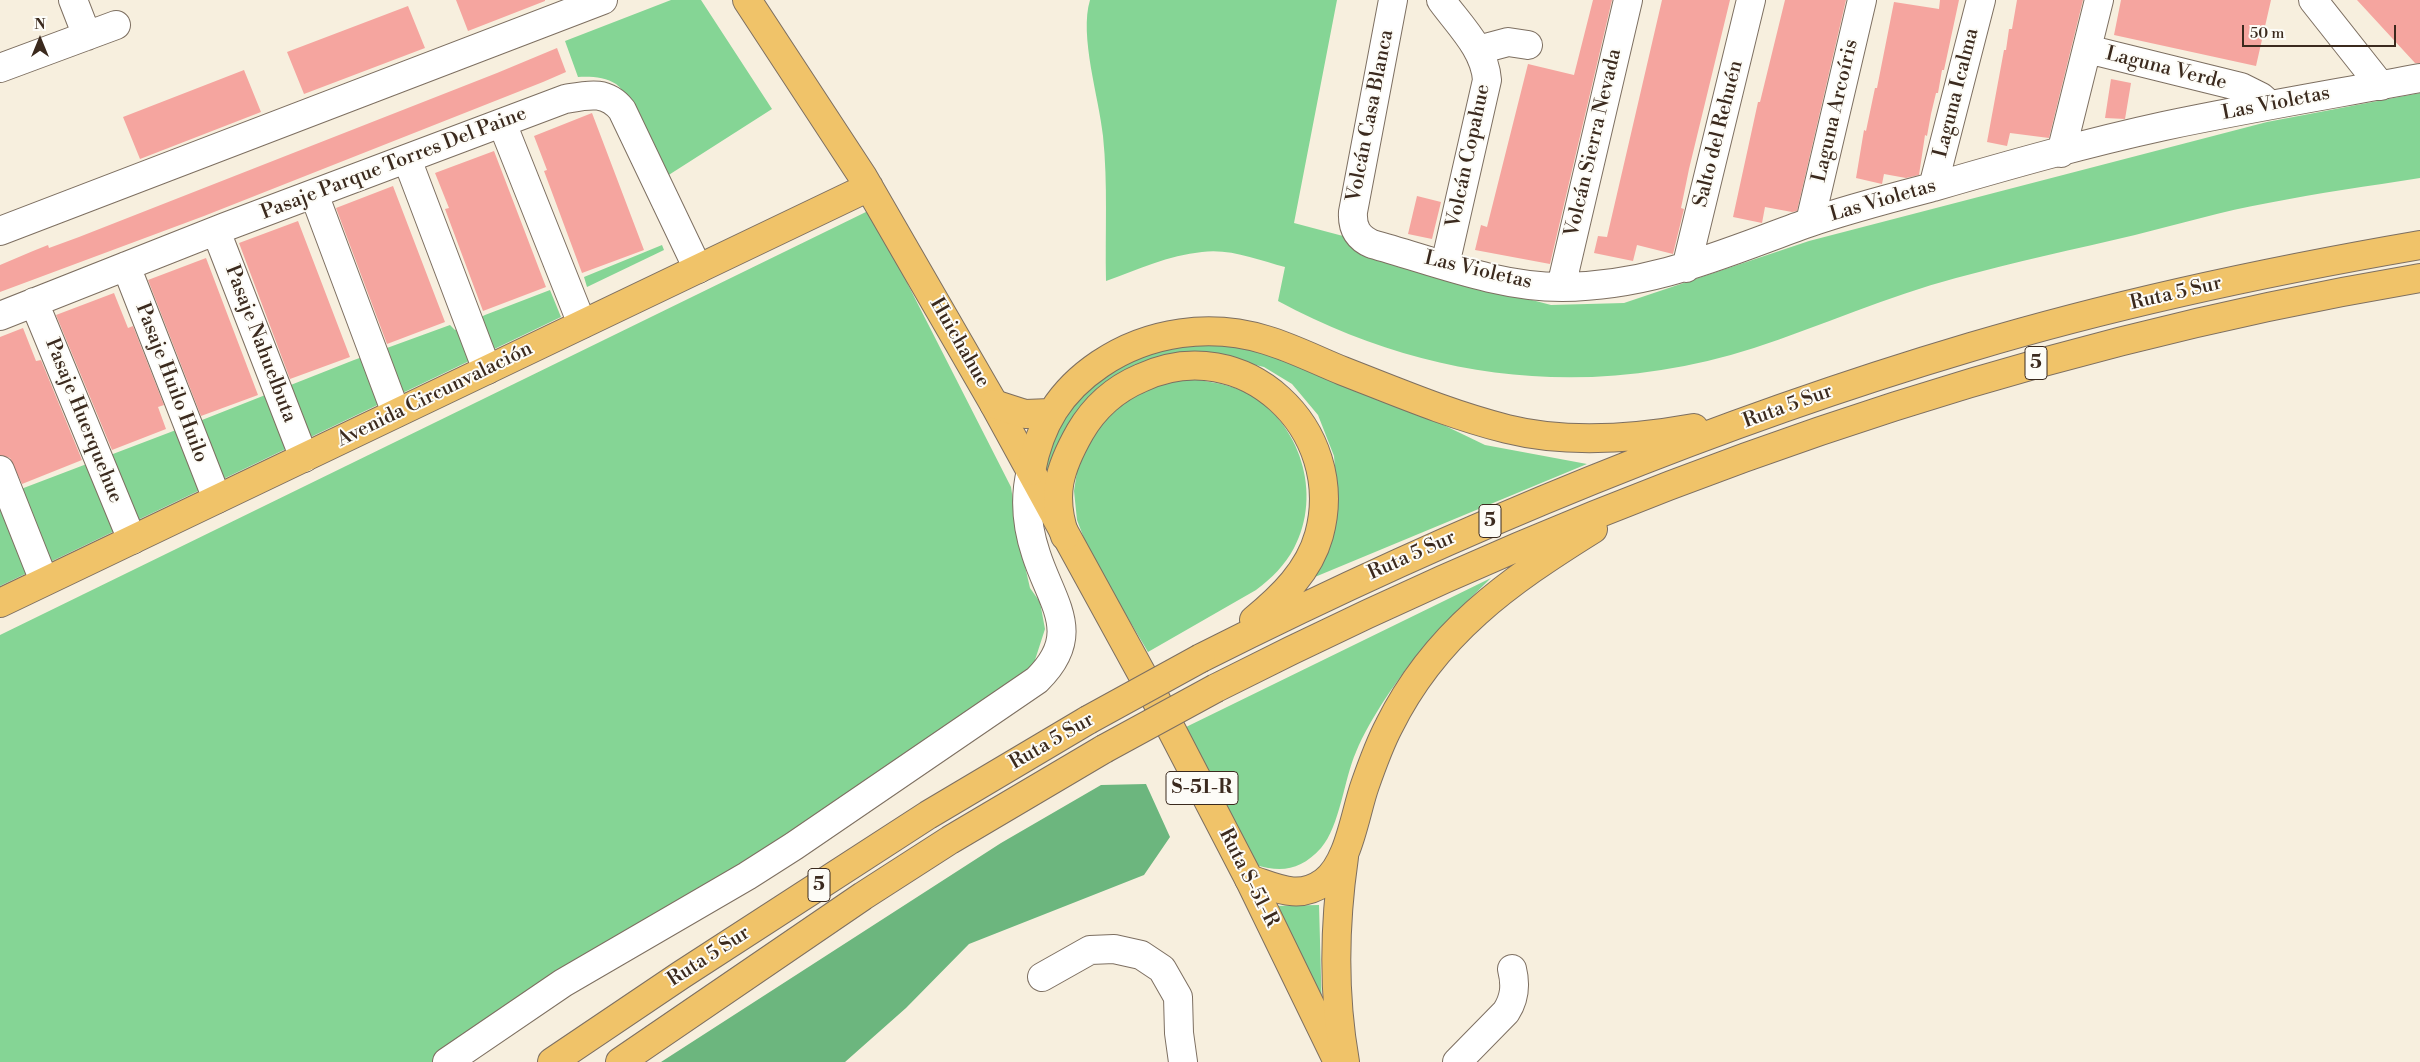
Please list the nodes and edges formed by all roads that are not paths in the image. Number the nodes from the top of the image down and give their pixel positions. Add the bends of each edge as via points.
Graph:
1 (73, 0) edge
2 (603, 0) edge
3 (747, 0) edge
4 (1393, 0) edge
5 (1441, 0) edge
6 (1628, 0) edge
7 (1751, 0) edge
8 (1862, 0) edge
9 (1981, 0) edge
10 (2099, 0) edge
11 (2313, 0) edge
12 (116, 25) dead end
13 (87, 36) junction
14 (1528, 45) dead end
15 (2087, 49) junction
16 (1478, 50) junction
17 (0, 68) edge
18 (2420, 78) edge
19 (2381, 86) junction
20 (2270, 105) junction
21 (502, 123) junction
22 (2061, 153) junction
23 (407, 159) junction
24 (869, 187) junction
25 (1933, 187) junction
26 (314, 194) junction
27 (1810, 222) junction
28 (216, 230) junction
29 (0, 231) edge
30 (1356, 231) joint
31 (2420, 245) edge
32 (1445, 264) junction
33 (126, 266) junction
34 (1686, 268) junction
35 (698, 269) junction
36 (2420, 278) edge
37 (1561, 287) junction
38 (34, 302) junction
39 (0, 316) edge
40 (582, 324) junction
41 (487, 370) junction
42 (994, 404) junction
43 (1788, 406) junction
44 (396, 413) junction
45 (1050, 413) junction
46 (304, 458) junction
47 (0, 470) edge
48 (1030, 471) junction
49 (1664, 488) junction
50 (217, 499) junction
51 (1065, 536) junction
52 (132, 540) junction
53 (44, 582) junction
54 (0, 602) edge
55 (1201, 658) junction
56 (1154, 696) joint
57 (1345, 851) junction
58 (1249, 879) junction
59 (1512, 970) dead end
60 (1042, 977) dead end
61 (446, 1062) edge
62 (552, 1062) edge
63 (620, 1062) edge
64 (1184, 1062) edge
65 (1338, 1062) edge
66 (1345, 1062) edge
67 (1458, 1062) edge

1 - 13 street
2 - 29 street
3 - 24 main road, Huichahue
4 - 30 street, Volcán Casa Blanca via 1353,212
5 - 16 street, Volcán Copahue
6 - 37 street, Volcán Sierra Nevada
7 - 34 street, Salto del Rehuén
8 - 27 street, Laguna Arcoíris
9 - 25 street, Laguna Icalma
10 - 15 street
11 - 19 street
12 - 13 street
13 - 17 street
14 - 16 street via 1508,42
15 - 20 street, Laguna Verde via 2231,84 2250,91
15 - 22 street
16 - 32 street, Volcán Copahue via 1486,70 1486,90
18 - 19 street, Las Violetas
19 - 20 street, Las Violetas
20 - 22 street, Las Violetas via 2162,127
21 - 23 street, Pasaje Parque Torres Del Paine
21 - 35 street, Pasaje Parque Torres Del Paine via 580,96 597,94 612,100 622,110
21 - 40 street
22 - 25 street, Las Violetas
23 - 26 street, Pasaje Parque Torres Del Paine
23 - 41 street
24 - 35 main road, Avenida Circunvalación
24 - 42 main road, Huichahue
25 - 27 street, Las Violetas
26 - 28 street, Pasaje Parque Torres Del Paine
26 - 44 street
27 - 34 street, Las Violetas
28 - 33 street, Pasaje Parque Torres Del Paine
28 - 46 street, Pasaje Nahuelbuta
30 - 32 street, Las Violetas via 1372,244
31 - 43 main road, Ruta 5 Sur / 5 via 2276,271 2113,308 1971,347
32 - 37 street, Las Violetas via 1502,280
33 - 38 street, Pasaje Parque Torres Del Paine
33 - 50 street, Pasaje Huilo Huilo
34 - 37 street, Las Violetas via 1622,282
35 - 40 main road, Avenida Circunvalación
36 - 49 main road, Ruta 5 Sur / 5 via 2183,326 2012,370 1774,446
38 - 39 street, Pasaje Parque Torres Del Paine
38 - 52 street, Pasaje Huerquehue
40 - 41 main road, Avenida Circunvalación
41 - 44 main road, Avenida Circunvalación
42 - 45 main road via 1025,414
42 - 48 main road, Huichahue
43 - 45 main road via 1673,432 1581,438 1533,434 1484,423 1404,395 1268,340 1209,331 1164,336 1125,349 1094,368
43 - 55 main road, Ruta 5 Sur / 5 via 1586,481 1486,523 1295,610
44 - 46 main road, Avenida Circunvalación
45 - 48 main road
46 - 50 main road, Avenida Circunvalación
47 - 53 street
48 - 51 main road, Huichahue
48 - 61 street via 1026,498 1030,532 1062,621 1059,648 1046,671 794,846 563,983
49 - 57 main road via 1525,572 1480,608 1438,650 1389,726 1372,763
49 - 63 main road, Ruta 5 Sur / 5, bridge via 1574,522 1412,592 1216,688 1104,749 950,840 863,896
50 - 52 main road, Avenida Circunvalación
51 - 55 main road via 1057,497 1062,468 1085,423 1098,408 1130,383 1168,369 1208,367 1247,377 1280,398 1304,427 1320,462 1325,499 1318,536 1304,569 1279,599
51 - 56 main road, Huichahue
52 - 53 main road, Avenida Circunvalación
53 - 54 main road, Avenida Circunvalación
55 - 62 main road, Ruta 5 Sur / 5, bridge via 1088,720 928,815
56 - 58 main road, Ruta S-51-R / S-51-R
57 - 58 main road via 1331,875 1308,890 1281,891
57 - 66 main road via 1336,958
58 - 65 main road, Ruta S-51-R / S-51-R
59 - 67 street via 1515,986 1511,1004
60 - 64 street via 1090,950 1114,949 1140,955 1162,970 1178,997

